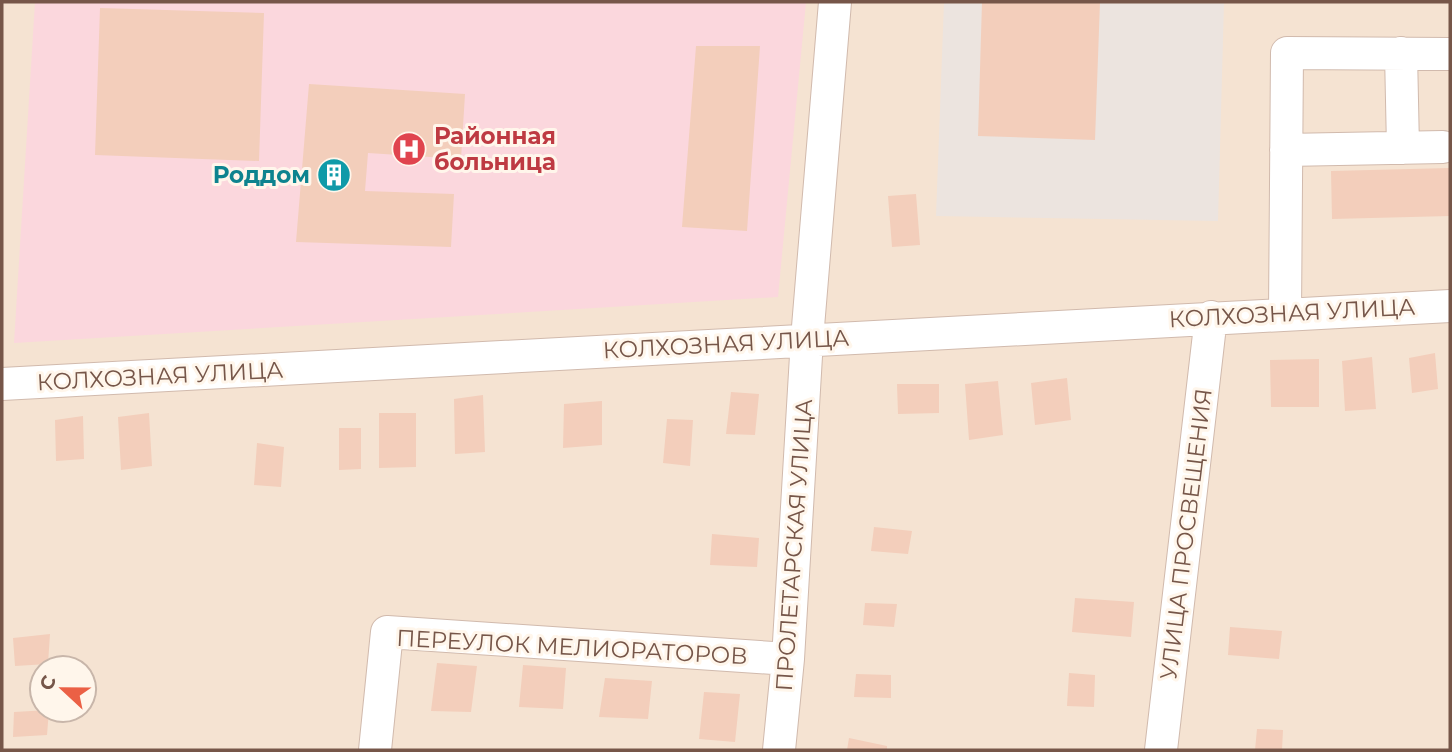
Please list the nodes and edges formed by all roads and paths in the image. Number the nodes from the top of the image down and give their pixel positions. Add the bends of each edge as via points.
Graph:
1 (835, 2) edge
2 (1401, 53) junction
3 (1450, 54) edge
4 (1443, 147) dead end
5 (1403, 148) junction
6 (1286, 150) junction
7 (1450, 306) edge
8 (1285, 314) junction
9 (1211, 317) junction
10 (807, 339) junction
11 (2, 384) edge
12 (788, 659) junction
13 (375, 750) edge
14 (779, 750) edge
15 (1161, 750) edge

1 - 10 street
2 - 3 street
2 - 5 street
2 - 6 street via 1287,53
4 - 5 street
5 - 6 street
6 - 8 street
7 - 8 street, КОЛХОЗНАЯ УЛИЦА
8 - 9 street, КОЛХОЗНАЯ УЛИЦА
9 - 10 street, КОЛХОЗНАЯ УЛИЦА
9 - 15 street, УЛИЦА ПРОСВЕЩЕНИЯ
10 - 11 street, КОЛХОЗНАЯ УЛИЦА
10 - 12 street, ПРОЛЕТАРСКАЯ УЛИЦА
12 - 13 street, ПЕРЕУЛОК МЕЛИОРАТОРОВ via 387,632
12 - 14 street, ПРОЛЕТАРСКАЯ УЛИЦА

